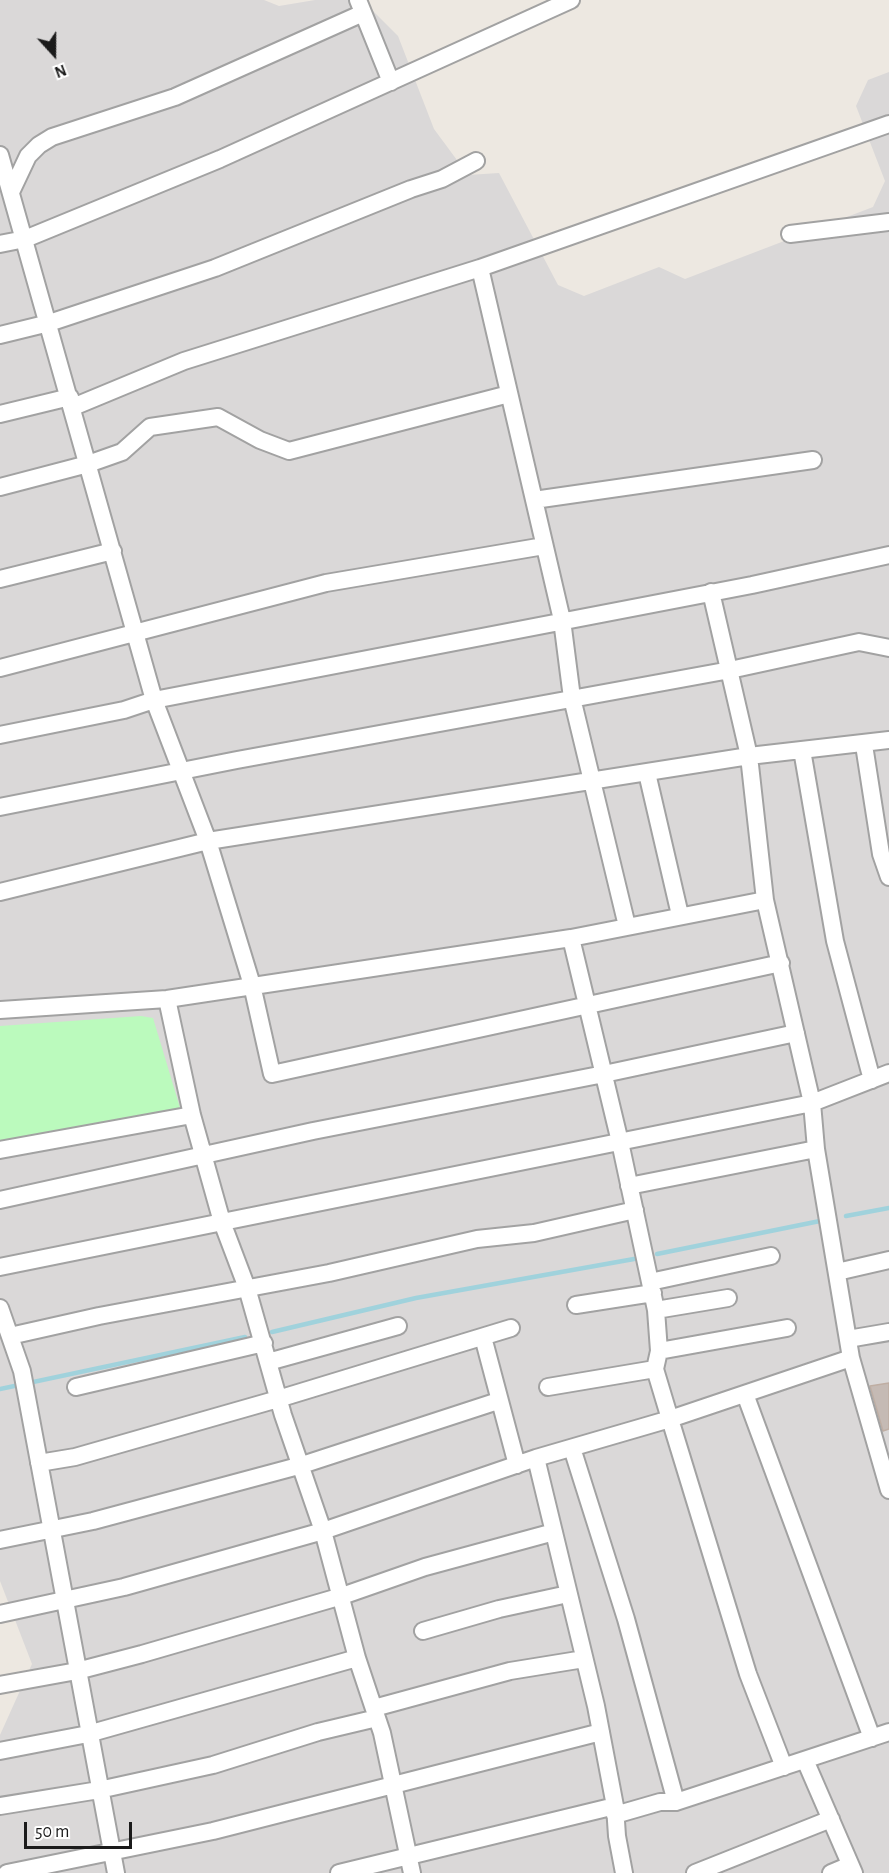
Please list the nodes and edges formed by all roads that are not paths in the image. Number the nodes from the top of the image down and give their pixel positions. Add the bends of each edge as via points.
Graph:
1 (571, 0) edge
2 (360, 6) edge
3 (391, 82) junction
4 (889, 124) edge
5 (0, 155) edge
6 (476, 161) dead end
7 (12, 192) junction
8 (889, 222) edge
9 (790, 234) dead end
10 (25, 239) junction
11 (0, 244) edge
12 (480, 268) junction
13 (49, 323) junction
14 (0, 335) edge
15 (509, 394) junction
16 (71, 402) junction
17 (0, 414) edge
18 (813, 460) dead end
19 (88, 464) junction
20 (0, 487) edge
21 (534, 500) junction
22 (544, 546) junction
23 (113, 551) junction
24 (889, 555) edge
25 (0, 579) edge
26 (711, 592) junction
27 (562, 620) junction
28 (136, 634) junction
29 (889, 648) edge
30 (0, 668) edge
31 (730, 670) junction
32 (572, 698) junction
33 (154, 700) junction
34 (0, 735) edge
35 (889, 740) edge
36 (864, 745) junction
37 (802, 750) junction
38 (748, 756) junction
39 (182, 773) junction
40 (647, 773) junction
41 (593, 782) junction
42 (0, 807) edge
43 (208, 841) junction
44 (889, 877) edge
45 (0, 892) edge
46 (765, 900) junction
47 (680, 915) junction
48 (627, 926) junction
49 (571, 938) junction
50 (781, 963) junction
51 (252, 985) junction
52 (167, 999) junction
53 (588, 1007) junction
54 (0, 1010) edge
55 (796, 1033) junction
56 (889, 1073) edge
57 (604, 1074) junction
58 (872, 1080) junction
59 (812, 1103) junction
60 (192, 1115) junction
61 (620, 1142) junction
62 (816, 1149) junction
63 (0, 1150) edge
64 (204, 1155) junction
65 (629, 1186) junction
66 (0, 1200) edge
67 (635, 1210) junction
68 (222, 1222) junction
69 (771, 1256) dead end
70 (889, 1260) edge
71 (0, 1267) edge
72 (837, 1272) junction
73 (247, 1288) junction
74 (651, 1288) junction
75 (728, 1298) dead end
76 (576, 1305) dead end
77 (656, 1310) junction
78 (1, 1315) edge
79 (398, 1326) dead end
80 (511, 1328) dead end
81 (787, 1328) dead end
82 (889, 1332) edge
83 (10, 1336) junction
84 (483, 1337) junction
85 (849, 1339) junction
86 (264, 1343) junction
87 (659, 1351) junction
88 (851, 1358) junction
89 (268, 1362) junction
90 (656, 1369) junction
91 (76, 1387) dead end
92 (548, 1387) dead end
93 (745, 1394) junction
94 (278, 1399) junction
95 (498, 1401) junction
96 (670, 1419) junction
97 (882, 1442) edge
98 (572, 1448) junction
99 (536, 1458) junction
100 (39, 1463) junction
101 (302, 1465) junction
102 (517, 1465) junction
103 (889, 1490) edge
104 (51, 1530) junction
105 (323, 1531) junction
106 (554, 1532) junction
107 (0, 1540) edge
108 (568, 1594) junction
109 (342, 1596) junction
110 (64, 1601) junction
111 (0, 1614) edge
112 (423, 1631) dead end
113 (357, 1658) junction
114 (584, 1659) junction
115 (77, 1671) junction
116 (0, 1684) edge
117 (375, 1713) junction
118 (601, 1732) junction
119 (889, 1732) edge
120 (88, 1734) junction
121 (872, 1738) junction
122 (0, 1751) edge
123 (805, 1760) junction
124 (784, 1767) junction
125 (393, 1785) junction
126 (99, 1790) junction
127 (676, 1802) junction
128 (0, 1806) edge
129 (615, 1810) junction
130 (831, 1819) junction
131 (111, 1850) junction
132 (409, 1854) junction
133 (852, 1869) edge
134 (8, 1873) edge
135 (116, 1873) edge
136 (339, 1873) edge
137 (412, 1873) edge
138 (624, 1873) edge
139 (695, 1873) edge
140 (831, 1873) edge

1 - 3 street
2 - 3 street
2 - 7 street via 175,97 52,137 28,156
3 - 10 street via 220,159
4 - 12 street
5 - 7 street
6 - 13 street via 442,179 215,268
7 - 10 street
8 - 9 street
10 - 11 street
10 - 13 street
12 - 15 street
12 - 16 street via 184,361
13 - 14 street
13 - 16 street
15 - 19 street via 289,451 218,417 150,428 122,452
15 - 21 street
16 - 17 street
16 - 19 street
18 - 21 street
19 - 20 street
19 - 23 street
21 - 22 street
22 - 27 street
22 - 28 street via 326,583
23 - 25 street
23 - 28 street
24 - 26 street
26 - 27 street
26 - 31 street
27 - 32 street
27 - 33 street
28 - 30 street
28 - 33 street
29 - 31 street via 859,642
31 - 32 street
31 - 38 street
32 - 39 street
32 - 41 street
33 - 34 street via 124,710
33 - 39 street
35 - 36 street
36 - 37 street
36 - 44 street via 881,854
37 - 38 street
37 - 58 street via 835,941
38 - 40 street
38 - 46 street
39 - 42 street
39 - 43 street
40 - 41 street
40 - 47 street
41 - 43 street
41 - 48 street
43 - 45 street
43 - 51 street
46 - 47 street
46 - 50 street
47 - 48 street
48 - 49 street
49 - 51 street
49 - 53 street
50 - 53 street
50 - 55 street
51 - 52 street
51 - 53 street via 272,1074
52 - 54 street
52 - 60 street
53 - 57 street
55 - 57 street
55 - 59 street
56 - 58 street
57 - 61 street
57 - 64 street
58 - 59 street
59 - 61 street
59 - 62 street
60 - 63 street
60 - 64 street
61 - 65 street
61 - 68 street
62 - 65 street
62 - 72 street
64 - 66 street
64 - 68 street
65 - 67 street
67 - 73 street
67 - 74 street
68 - 71 street
68 - 73 street
69 - 74 street
70 - 72 street
72 - 85 street
73 - 83 street
73 - 86 street
74 - 76 street
74 - 77 street
75 - 77 street
77 - 87 street
78 - 83 street
79 - 89 street
80 - 84 street
81 - 87 street
82 - 85 street
83 - 100 street via 22,1371
84 - 94 street
84 - 95 street
85 - 88 street
86 - 89 street
86 - 91 street
87 - 90 street
88 - 93 street
88 - 97 street
89 - 94 street
90 - 92 street
90 - 96 street
93 - 96 street
93 - 121 street
94 - 100 street
94 - 101 street
95 - 101 street
95 - 102 street
96 - 98 street
96 - 124 street via 748,1674
97 - 103 street
98 - 99 street
98 - 127 street via 626,1619
99 - 102 street
99 - 106 street
100 - 104 street
101 - 104 street
101 - 105 street
102 - 105 street
104 - 107 street
104 - 110 street
105 - 109 street
105 - 110 street
106 - 108 street
106 - 109 street via 425,1567
108 - 112 street
108 - 114 street
109 - 113 street
109 - 115 street
110 - 111 street
110 - 115 street
113 - 117 street
113 - 120 street
114 - 117 street via 510,1671
114 - 118 street
115 - 116 street
115 - 120 street
117 - 125 street
117 - 126 street via 213,1765
118 - 125 street
118 - 129 street
119 - 121 street
120 - 122 street
120 - 126 street
121 - 123 street
123 - 124 street
123 - 130 street
124 - 127 street
125 - 131 street via 213,1831
125 - 132 street
126 - 128 street
126 - 131 street
127 - 129 street
129 - 132 street
129 - 138 street
130 - 133 street
130 - 139 street
131 - 134 street
131 - 135 street
132 - 136 street
132 - 137 street
133 - 140 street

